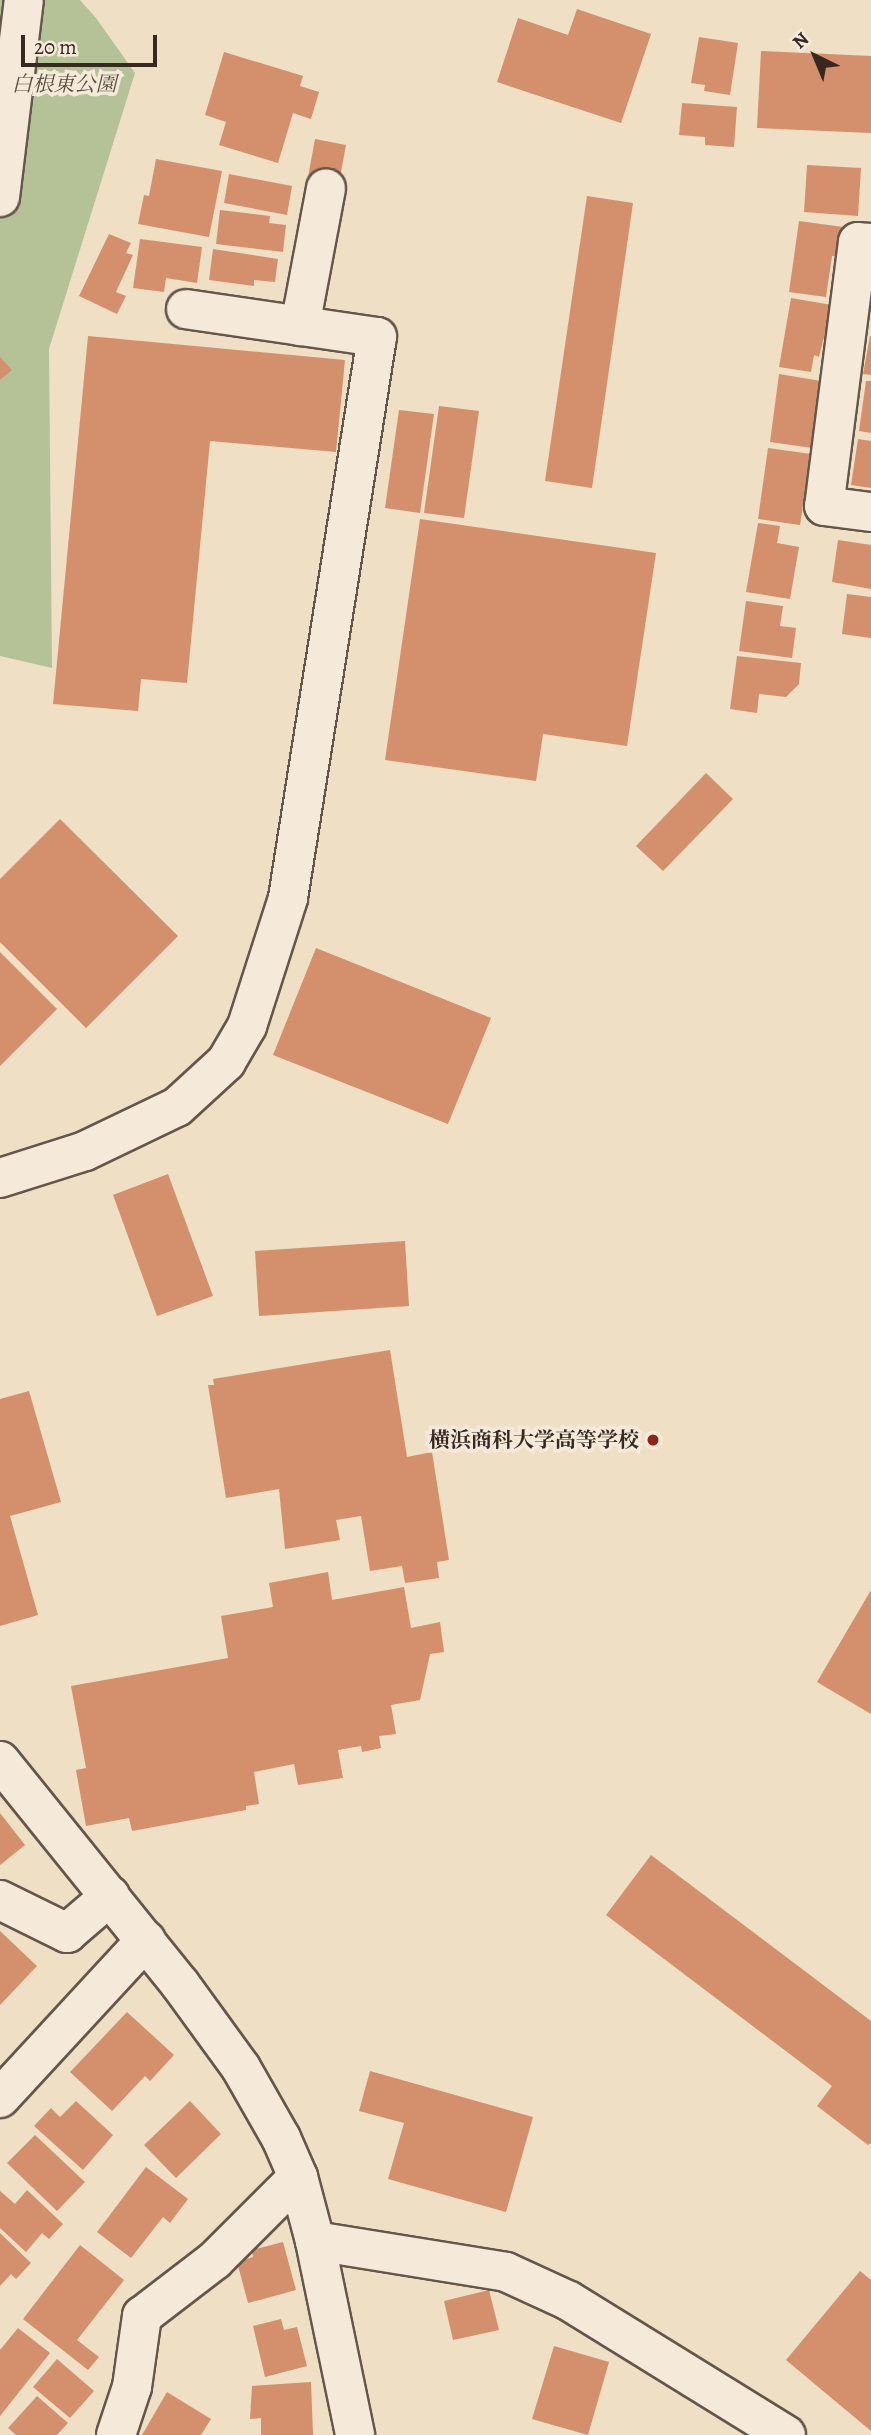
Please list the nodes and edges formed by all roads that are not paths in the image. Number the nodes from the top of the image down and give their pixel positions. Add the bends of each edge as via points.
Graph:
1 (24, 0) edge
2 (326, 188) dead end
3 (0, 197) edge
4 (871, 243) edge
5 (186, 309) dead end
6 (300, 326) junction
7 (871, 512) edge
8 (0, 1178) edge
9 (0, 1761) edge
10 (110, 1896) junction
11 (0, 1899) edge
12 (146, 1940) junction
13 (0, 2098) edge
14 (298, 2177) junction
15 (316, 2241) junction
16 (116, 2435) edge
17 (355, 2435) edge
18 (786, 2435) edge

1 - 3 street
2 - 6 street
4 - 7 street via 858,242 824,506
5 - 6 street
6 - 8 street via 377,337 288,898 247,1026 226,1062 177,1107 85,1151
9 - 10 street
10 - 11 street via 67,1933
10 - 12 street
12 - 13 street
12 - 14 street via 241,2068
14 - 15 street
14 - 16 street via 215,2260 142,2316 132,2387
15 - 17 street
15 - 18 street via 506,2272 569,2301

